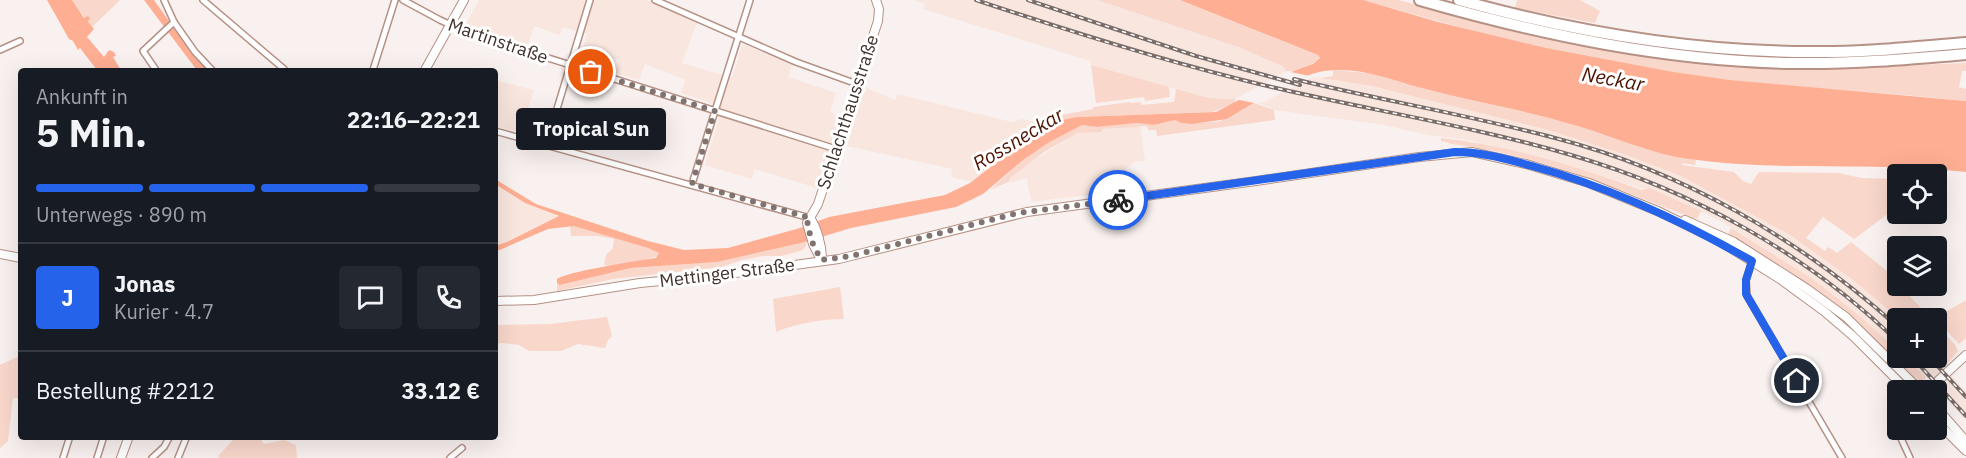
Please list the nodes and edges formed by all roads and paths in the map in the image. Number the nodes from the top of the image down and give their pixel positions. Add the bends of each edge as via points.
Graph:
1 (175, 0) edge
2 (203, 0) edge
3 (395, 0) edge
4 (404, 0) edge
5 (464, 0) edge
6 (591, 0) edge
7 (656, 0) edge
8 (750, 0) edge
9 (1420, 0) edge
10 (1459, 0) edge
11 (166, 2) edge
12 (878, 3) edge
13 (173, 22) junction
14 (449, 24) junction
15 (738, 38) junction
16 (20, 41) dead end
17 (1966, 43) edge
18 (0, 50) edge
19 (1966, 54) edge
20 (1926, 57) junction
21 (1966, 60) edge
22 (569, 65) junction
23 (155, 68) edge
24 (210, 68) edge
25 (283, 68) edge
26 (374, 68) edge
27 (426, 68) edge
28 (857, 84) junction
29 (715, 111) junction
30 (498, 132) edge
31 (546, 145) junction
32 (836, 149) junction
33 (692, 184) junction
34 (810, 221) junction
35 (816, 243) junction
36 (3, 254) edge
37 (18, 257) edge
38 (1754, 258) junction
39 (821, 260) junction
40 (18, 262) edge
41 (798, 264) junction
42 (498, 301) edge
43 (1966, 355) edge
44 (1897, 380) edge
45 (1910, 380) edge
46 (1940, 380) edge
47 (1947, 419) edge
48 (1947, 432) edge
49 (69, 440) edge
50 (103, 440) edge
51 (128, 440) edge
52 (168, 440) edge
53 (185, 440) edge
54 (1902, 440) edge
55 (1966, 441) edge
56 (462, 448) dead end
57 (1966, 451) edge
58 (63, 458) edge
59 (97, 458) edge
60 (121, 458) edge
61 (152, 458) edge
62 (178, 458) edge
63 (450, 458) edge
64 (1842, 458) edge
65 (1910, 458) edge

1 - 11 street
2 - 25 street
3 - 26 street
4 - 14 street, Martinstraße
5 - 14 main road
6 - 22 street
7 - 15 street
8 - 15 street
9 - 20 highway via 1583,40 1697,57 1815,63
10 - 17 highway via 1597,32 1711,48 1838,52
11 - 13 street
12 - 28 main road, Schlachthausstraße via 878,21
13 - 23 street via 143,51
13 - 24 street
14 - 22 street, Martinstraße
14 - 27 main road
15 - 28 street
15 - 29 street
16 - 18 street
19 - 20 highway
20 - 21 highway
22 - 29 street, Martinstraße
22 - 31 street
28 - 32 main road, Schlachthausstraße
29 - 32 street, Martinstraße
29 - 33 street
30 - 31 street
31 - 33 street
32 - 34 main road, Schlachthausstraße
33 - 34 street
34 - 35 main road
35 - 39 main road
35 - 41 main road
36 - 37 main road
36 - 40 main road
38 - 39 main road, Mettinger Straße via 1706,228 1589,183 1491,155 1455,152 1027,212
38 - 44 main road via 1845,329
38 - 45 main road via 1843,315
38 - 64 street via 1746,280 1746,294
39 - 41 main road, Mettinger Straße
41 - 42 main road, Mettinger Straße via 534,300
43 - 46 main road
47 - 55 main road
48 - 57 main road
49 - 58 street
50 - 59 street
51 - 60 main road
52 - 61 street
53 - 62 street
54 - 65 street
56 - 63 street

